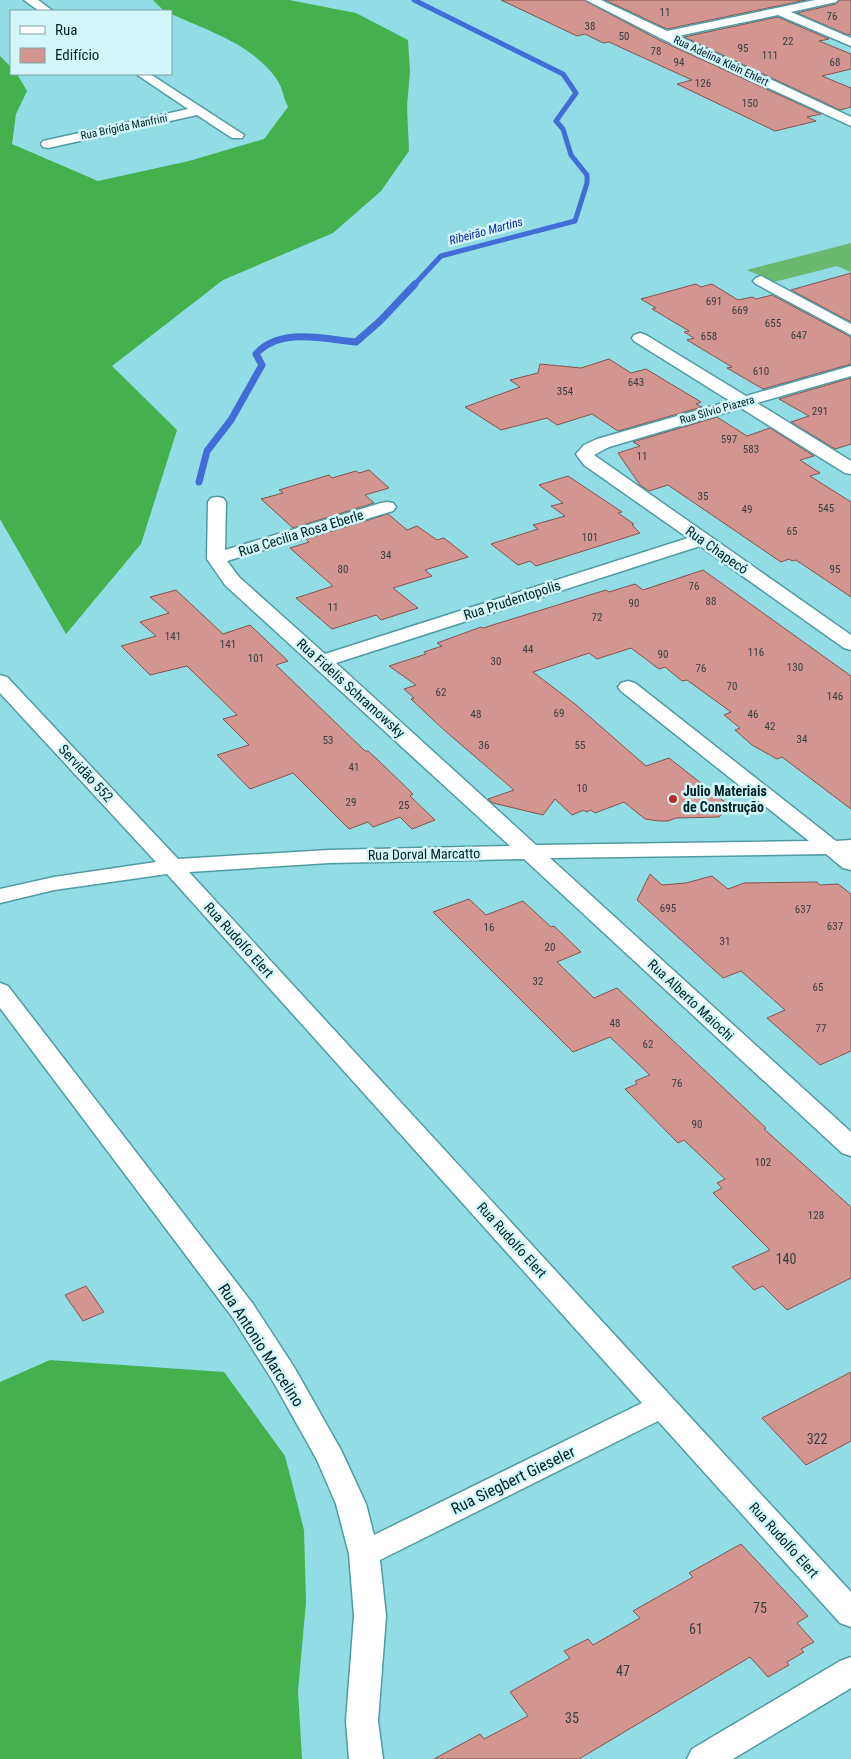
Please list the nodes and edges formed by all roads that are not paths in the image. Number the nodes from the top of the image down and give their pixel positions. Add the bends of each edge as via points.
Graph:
1 (30, 0) edge
2 (592, 0) edge
3 (832, 0) edge
4 (45, 10) edge
5 (779, 11) junction
6 (664, 35) junction
7 (851, 42) edge
8 (144, 75) edge
9 (199, 111) junction
10 (851, 122) edge
11 (237, 135) dead end
12 (48, 144) dead end
13 (761, 281) dead end
14 (851, 330) edge
15 (640, 338) dead end
16 (851, 370) edge
17 (744, 402) junction
18 (585, 454) joint
19 (851, 469) edge
20 (217, 502) dead end
21 (387, 507) dead end
22 (701, 540) junction
23 (216, 559) junction
24 (851, 644) edge
25 (322, 660) junction
26 (0, 681) edge
27 (628, 687) dead end
28 (841, 848) edge
29 (530, 852) junction
30 (851, 863) edge
31 (172, 866) junction
32 (0, 896) edge
33 (0, 991) edge
34 (851, 1147) edge
35 (663, 1406) junction
36 (364, 1554) junction
37 (851, 1614) edge
38 (851, 1671) edge
39 (366, 1759) edge
40 (704, 1759) edge

1 - 4 street
2 - 6 street, Rua Adelina Klein Ehlert
3 - 5 street
5 - 6 street
5 - 7 street
6 - 10 street, Rua Adelina Klein Ehlert
8 - 9 street
9 - 11 street
9 - 12 street, Rua Brígida Manfrini
13 - 14 street
15 - 17 street
16 - 17 street, Rua Silvio Piazera
17 - 18 street, Rua Silvio Piazera via 603,443
17 - 19 street
18 - 22 street, Rua Chapecó
20 - 23 street
21 - 23 street, Rua Cecilia Rosa Eberle
22 - 24 street, Rua Chapecó
22 - 25 street, Rua Prudentopolis
23 - 25 street, Rua Fidelis Schramowsky via 232,581
25 - 29 street, Rua Fidelis Schramowsky
26 - 31 street, Servidão 552
27 - 28 street
28 - 29 street, Rua Dorval Marcatto
28 - 30 street
29 - 31 street, Rua Dorval Marcatto via 305,856
29 - 34 street, Rua Alberto Maiochi
31 - 32 street, Rua Dorval Marcatto
31 - 35 street, Rua Rudolfo Elert
33 - 36 street, Rua Antonio Marcelino via 243,1312 284,1374 331,1458 351,1504
35 - 36 street, Rua Siegbert Gieseler
35 - 37 street, Rua Rudolfo Elert
36 - 39 street, Rua Antonio Marcelino via 370,1616 362,1721
38 - 40 street

